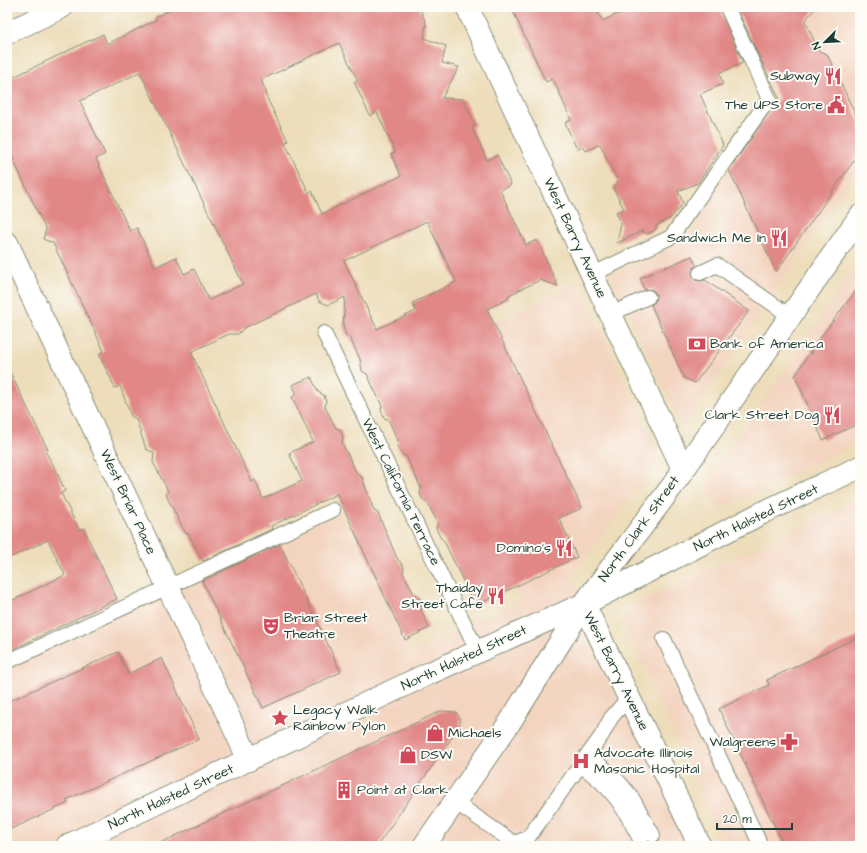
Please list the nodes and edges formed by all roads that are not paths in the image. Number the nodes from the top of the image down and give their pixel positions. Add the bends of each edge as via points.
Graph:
1 (62, 7) edge
2 (467, 7) edge
3 (727, 7) edge
4 (7, 33) edge
5 (860, 216) edge
6 (7, 243) edge
7 (700, 273) dead end
8 (592, 274) junction
9 (648, 297) dead end
10 (611, 314) junction
11 (790, 316) junction
12 (324, 333) dead end
13 (860, 467) edge
14 (683, 469) junction
15 (333, 510) dead end
16 (168, 586) junction
17 (584, 604) junction
18 (664, 639) dead end
19 (478, 652) junction
20 (7, 662) edge
21 (629, 697) junction
22 (249, 760) junction
23 (583, 760) junction
24 (455, 802) junction
25 (647, 838) dead end
26 (67, 846) edge
27 (424, 846) edge
28 (700, 846) edge
29 (761, 846) edge

1 - 4 main road
2 - 8 main road, West Barry Avenue
3 - 8 lane via 769,99 671,237
5 - 11 main road, North Clark Street
6 - 16 main road, West Briar Place
7 - 11 lane via 717,265
8 - 10 main road, West Barry Avenue
9 - 10 lane
10 - 14 main road, West Barry Avenue
11 - 14 main road, North Clark Street
12 - 19 lane, West California Terrace
13 - 17 main road, North Halsted Street
14 - 17 main road, North Clark Street
15 - 16 lane
16 - 20 lane
16 - 22 main road, West Briar Place
17 - 19 main road, North Halsted Street
17 - 21 main road, West Barry Avenue
17 - 24 main road, North Clark Street via 510,722
18 - 29 lane
19 - 22 main road, North Halsted Street
21 - 23 lane via 611,718
21 - 28 main road, West Barry Avenue
22 - 26 main road, North Halsted Street
23 - 24 lane via 528,838 514,843
23 - 25 lane via 614,776 631,796
24 - 27 main road, North Clark Street

